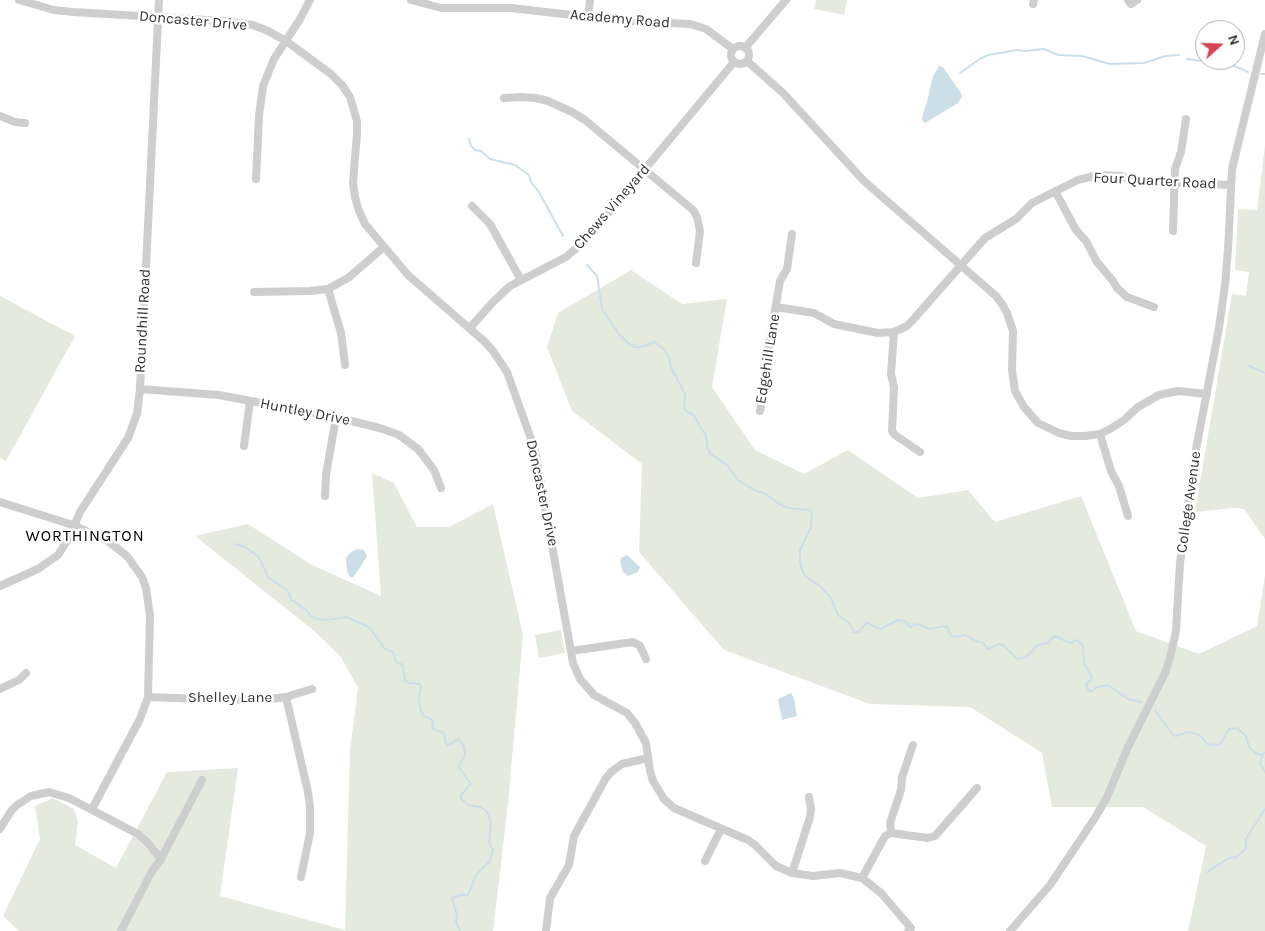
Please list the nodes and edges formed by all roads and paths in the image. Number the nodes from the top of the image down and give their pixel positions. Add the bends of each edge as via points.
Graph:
1 (19, 0) edge
2 (159, 0) edge
3 (310, 0) edge
4 (411, 0) edge
5 (590, 0) edge
6 (786, 0) edge
7 (1128, 0) edge
8 (1137, 0) edge
9 (588, 17) junction
10 (158, 18) junction
11 (1265, 34) edge
12 (286, 41) junction
13 (745, 48) junction
14 (733, 49) junction
15 (747, 61) junction
16 (734, 62) junction
17 (504, 98) dead end
18 (0, 116) edge
19 (1186, 119) dead end
20 (25, 123) dead end
21 (644, 170) junction
22 (256, 179) dead end
23 (1175, 183) junction
24 (1231, 185) junction
25 (1056, 191) junction
26 (472, 206) dead end
27 (1173, 231) dead end
28 (792, 234) dead end
29 (384, 247) junction
30 (696, 263) dead end
31 (961, 266) junction
32 (521, 280) junction
33 (328, 289) junction
34 (254, 292) dead end
35 (776, 307) junction
36 (1154, 307) dead end
37 (470, 328) junction
38 (894, 332) junction
39 (345, 365) dead end
40 (140, 389) junction
41 (1207, 394) junction
42 (250, 401) junction
43 (760, 411) dead end
44 (336, 418) junction
45 (1100, 434) junction
46 (244, 446) dead end
47 (920, 452) dead end
48 (441, 488) dead end
49 (325, 496) dead end
50 (0, 502) edge
51 (1128, 516) dead end
52 (73, 525) junction
53 (0, 586) edge
54 (571, 651) junction
55 (646, 659) dead end
56 (26, 674) dead end
57 (312, 689) dead end
58 (0, 690) edge
59 (286, 696) junction
60 (148, 697) junction
61 (913, 746) dead end
62 (648, 758) junction
63 (202, 780) dead end
64 (977, 788) dead end
65 (809, 797) dead end
66 (92, 809) junction
67 (721, 829) junction
68 (0, 830) edge
69 (891, 833) junction
70 (161, 859) junction
71 (706, 861) dead end
72 (792, 873) junction
73 (301, 877) dead end
74 (862, 878) junction
75 (121, 931) edge
76 (546, 931) edge
77 (908, 931) edge
78 (1010, 931) edge

1 - 10 street, Doncaster Drive via 54,10
2 - 10 street, Roundhill Road
3 - 12 street
4 - 9 street, Academy Road via 441,8 511,8
5 - 9 street
6 - 13 street
7 - 8 street via 1131,4
9 - 14 street, Academy Road via 690,24 714,34
10 - 12 street, Doncaster Drive via 240,22
10 - 40 street, Roundhill Road
11 - 24 street, College Avenue via 1236,149
12 - 22 street via 272,65 260,100
12 - 29 street, Doncaster Drive via 331,74 350,97 357,120 355,197 365,224
13 - 14 street
13 - 15 street via 749,56
14 - 16 street via 731,57
15 - 16 street via 742,64
15 - 31 street via 783,93 870,186
16 - 21 street, Chews Vineyard
17 - 21 street via 536,98 566,108
18 - 20 street
19 - 23 street
21 - 30 street via 693,210 697,217 700,231
21 - 32 street, Chews Vineyard via 576,249
23 - 24 street, Four Quarter Road
23 - 25 street, Four Quarter Road via 1098,175
23 - 27 street
24 - 41 street, College Avenue via 1225,285
25 - 31 street, Four Quarter Road via 1032,203 1016,219 985,238
25 - 36 street via 1076,230 1116,288 1127,297
26 - 32 street via 490,224
28 - 35 street, Edgehill Lane via 787,269 780,281
29 - 33 street via 348,278
29 - 37 street, Doncaster Drive via 420,286
31 - 38 street, Four Quarter Road via 907,326
31 - 45 street via 996,296 1007,313 1013,332 1013,381 1024,407 1038,423 1059,433 1071,436
32 - 37 street, Chews Vineyard via 502,293
33 - 34 street
33 - 39 street via 341,332
35 - 38 street via 814,313 834,324 878,333
35 - 43 street, Edgehill Lane
37 - 54 street, Doncaster Drive via 493,351 507,372 530,435 538,463
38 - 47 street via 892,431
40 - 42 street, Huntley Drive via 198,392
40 - 52 street, Roundhill Road via 137,414 128,438
41 - 45 street via 1178,392 1159,395
41 - 78 street, College Avenue via 1180,563 1174,644 1165,673 1095,818 1050,885
42 - 44 street, Huntley Drive
42 - 46 street
44 - 48 street, Huntley Drive via 383,429 409,441 434,470
44 - 49 street
45 - 51 street
50 - 52 street
52 - 53 street, Roundhill Road via 63,547 50,562
52 - 60 street via 118,548 142,577 150,616
54 - 55 street via 633,642 640,646
54 - 62 street, Doncaster Drive via 576,671 587,689 627,713 635,722 646,743
56 - 58 street
57 - 59 street, Shelley Lane
59 - 60 street, Shelley Lane via 225,700
59 - 73 street via 310,807 310,833
60 - 66 street via 136,727
61 - 69 street via 890,823
62 - 67 street, Doncaster Drive via 653,781 664,799 674,808
62 - 76 street via 622,764 606,778 574,836 569,865 550,898
63 - 70 street
64 - 69 street via 935,836
65 - 72 street via 810,818
66 - 68 street via 60,794 39,793 17,804
66 - 70 street via 138,834
67 - 71 street
67 - 72 street, Doncaster Drive via 748,840 776,866
69 - 74 street via 882,839
70 - 75 street
72 - 74 street, Doncaster Drive via 813,876 840,873
74 - 77 street, Doncaster Drive via 881,893 911,928

